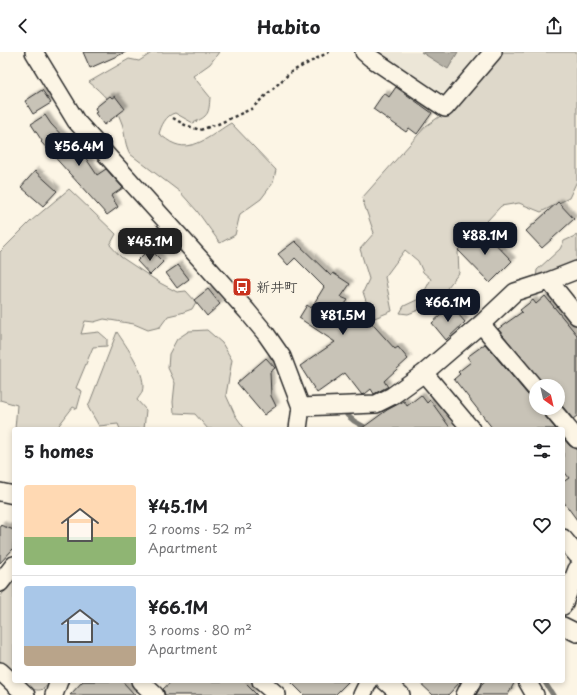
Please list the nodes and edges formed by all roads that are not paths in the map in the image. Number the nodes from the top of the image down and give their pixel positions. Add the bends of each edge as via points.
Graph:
1 (34, 52) edge
2 (364, 52) edge
3 (493, 52) edge
4 (577, 270) edge
5 (549, 281) junction
6 (577, 316) edge
7 (481, 324) junction
8 (424, 373) junction
9 (529, 381) edge
10 (301, 407) junction
11 (557, 415) edge
12 (298, 427) edge
13 (470, 427) edge
14 (577, 439) edge
15 (0, 492) edge
16 (12, 494) edge
17 (565, 540) edge
18 (577, 555) edge
19 (12, 567) edge
20 (577, 569) edge
21 (0, 583) edge
22 (565, 601) edge
23 (565, 627) edge
24 (577, 633) edge
25 (0, 671) edge
26 (12, 682) edge
27 (13, 683) edge
28 (58, 683) edge
29 (142, 683) edge
30 (263, 683) edge
31 (368, 683) edge
32 (387, 683) edge
33 (471, 683) edge
34 (525, 683) edge
35 (527, 683) edge
36 (26, 695) edge
37 (54, 695) edge
38 (155, 695) edge
39 (277, 695) edge
40 (362, 695) edge
41 (401, 695) edge
42 (466, 695) edge
43 (520, 695) edge
44 (535, 695) edge

1 - 10 street via 76,121 266,334 282,357
2 - 3 street via 445,108
4 - 5 street
5 - 6 street
5 - 7 street via 514,292
7 - 8 street
7 - 9 street
8 - 10 street via 376,404
8 - 13 street
10 - 12 street
11 - 14 street
15 - 16 street
17 - 18 street
19 - 21 street
20 - 22 street
23 - 24 street
25 - 26 street
27 - 36 street
28 - 37 street
29 - 38 street
30 - 39 street
31 - 40 street
32 - 41 street
33 - 42 street
34 - 43 street
35 - 44 street

